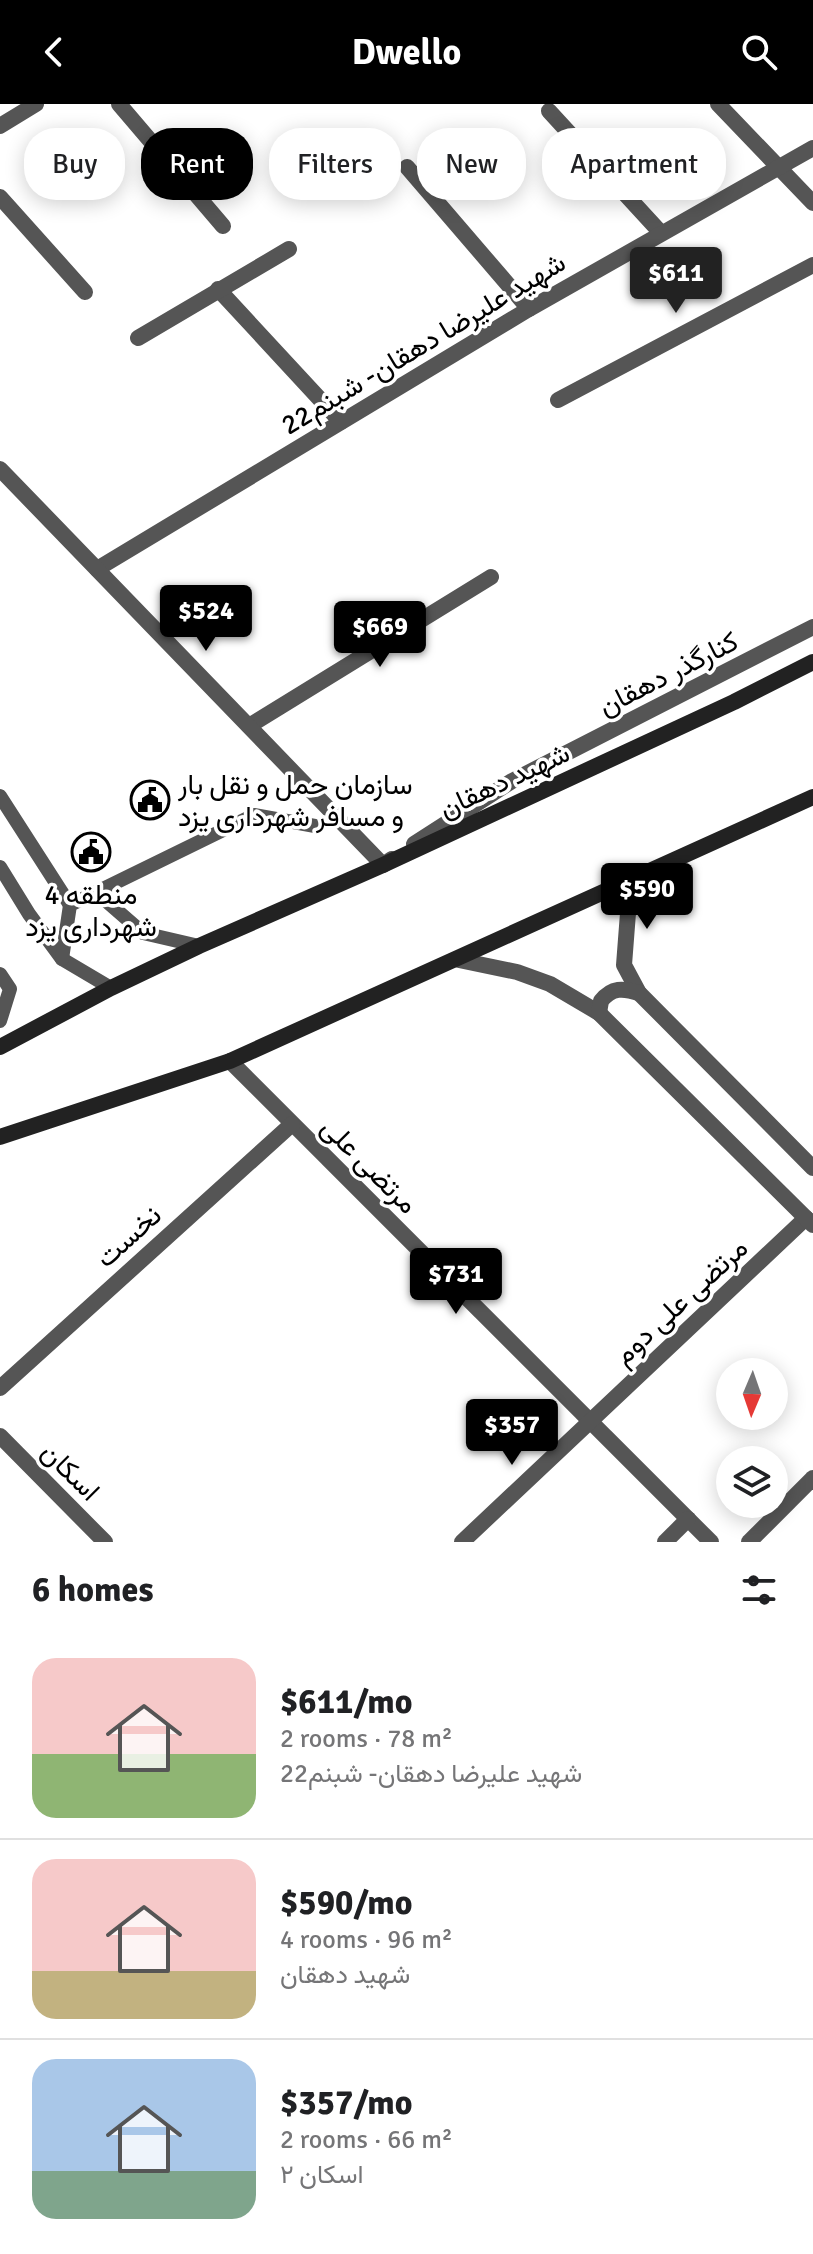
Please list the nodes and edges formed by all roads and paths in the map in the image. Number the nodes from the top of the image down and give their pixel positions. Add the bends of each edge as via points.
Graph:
1 (36, 104) edge
2 (119, 104) edge
3 (718, 104) edge
4 (549, 111) dead end
5 (0, 126) edge
6 (813, 148) edge
7 (407, 167) dead end
8 (780, 168) junction
9 (0, 197) edge
10 (813, 203) edge
11 (223, 226) dead end
12 (661, 233) junction
13 (289, 249) dead end
14 (813, 265) edge
15 (218, 289) junction
16 (85, 292) dead end
17 (529, 309) junction
18 (138, 338) dead end
19 (558, 400) dead end
20 (341, 422) junction
21 (0, 469) edge
22 (97, 569) junction
23 (491, 577) dead end
24 (813, 627) edge
25 (813, 662) edge
26 (249, 726) junction
27 (0, 796) edge
28 (813, 797) edge
29 (315, 826) dead end
30 (383, 865) junction
31 (0, 867) edge
32 (653, 872) junction
33 (97, 893) junction
34 (70, 905) junction
35 (199, 946) junction
36 (62, 959) junction
37 (459, 960) junction
38 (0, 974) edge
39 (111, 988) junction
40 (639, 993) junction
41 (599, 1013) junction
42 (0, 1021) edge
43 (0, 1047) edge
44 (230, 1061) junction
45 (292, 1124) junction
46 (0, 1137) edge
47 (813, 1168) edge
48 (810, 1222) edge
49 (0, 1388) edge
50 (590, 1422) junction
51 (0, 1436) edge
52 (813, 1478) edge
53 (688, 1519) junction
54 (105, 1542) edge
55 (462, 1542) edge
56 (665, 1542) edge
57 (711, 1542) edge
58 (749, 1542) edge

1 - 5 street
2 - 11 street
3 - 8 street
4 - 12 street
6 - 8 street, شهید علیرضا دهقان- شبنم22
7 - 17 street
8 - 10 street
8 - 12 street, شهید علیرضا دهقان- شبنم22
9 - 16 street
12 - 17 street, شهید علیرضا دهقان- شبنم22
13 - 15 street
14 - 19 street
15 - 18 street
15 - 20 street
17 - 20 street, شهید علیرضا دهقان- شبنم22
20 - 22 street, شهید علیرضا دهقان- شبنم22
21 - 22 street
22 - 26 street
23 - 26 street
24 - 30 street, کنارگذر دهقان via 512,781
25 - 30 main road, شهید دهقان
26 - 30 street
27 - 34 lane
28 - 32 main road
29 - 33 lane via 254,815
30 - 35 main road, شهید دهقان
31 - 36 lane
32 - 37 main road
32 - 40 street via 628,913 624,965
33 - 34 lane
33 - 35 lane via 143,933
34 - 36 lane
35 - 39 main road, شهید دهقان
36 - 39 lane
37 - 41 street via 550,984
37 - 44 main road
38 - 42 lane via 10,989
39 - 43 main road, شهید دهقان
40 - 41 street via 614,990 601,1001
40 - 47 street
41 - 48 street
44 - 45 street, مرتضی علی
44 - 46 main road
45 - 49 street, نخست
45 - 50 street, مرتضی علی
48 - 50 street, مرتضی علی دوم
50 - 53 street, مرتضی علی
50 - 55 street, مرتضی علی دوم
51 - 54 street, اسکان
52 - 58 street
53 - 56 street
53 - 57 street, مرتضی علی

